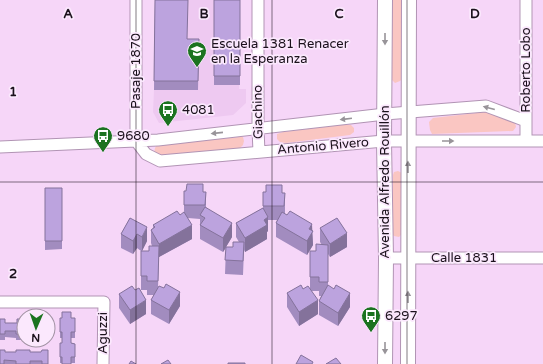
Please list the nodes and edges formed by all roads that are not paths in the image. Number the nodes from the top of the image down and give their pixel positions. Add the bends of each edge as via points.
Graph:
1 (136, 0) edge
2 (258, 0) edge
3 (385, 0) edge
4 (409, 0) edge
5 (526, 0) edge
6 (409, 113) junction
7 (385, 114) junction
8 (526, 121) junction
9 (258, 129) junction
10 (136, 141) junction
11 (384, 141) junction
12 (408, 141) junction
13 (526, 141) junction
14 (543, 141) edge
15 (0, 147) edge
16 (259, 152) junction
17 (386, 258) junction
18 (408, 258) junction
19 (543, 258) edge
20 (0, 302) edge
21 (103, 364) edge
22 (385, 364) edge
23 (408, 364) edge

1 - 10 street, Pasaje 1870
2 - 9 street, Giachino
3 -> 7 street, Avenida Alfredo Rouillón
4 - 6 street, Avenida Alfredo Rouillón
5 - 8 street, Roberto Lobo
6 - 7 street, Antonio Rivero
8 -> 6 street, Antonio Rivero via 486,106
6 - 12 street, Avenida Alfredo Rouillón
7 -> 9 street, Antonio Rivero
7 - 11 street, Avenida Alfredo Rouillón
8 - 13 street, Roberto Lobo
9 -> 10 street, Antonio Rivero
9 - 16 street, Giachino
10 - 15 street, Antonio Rivero
10 - 16 street, Antonio Rivero via 146,154 160,161
11 - 12 street, Antonio Rivero
11 - 16 street, Antonio Rivero
11 - 17 street, Avenida Alfredo Rouillón
12 -> 13 street, Antonio Rivero
18 -> 12 street, Avenida Alfredo Rouillón
13 - 14 street, Antonio Rivero
17 - 18 street, Calle 1831
17 -> 22 street, Avenida Alfredo Rouillón
18 - 19 street, Calle 1831
23 -> 18 street, Avenida Alfredo Rouillón
20 - 21 street, Aguzzi via 104,302

